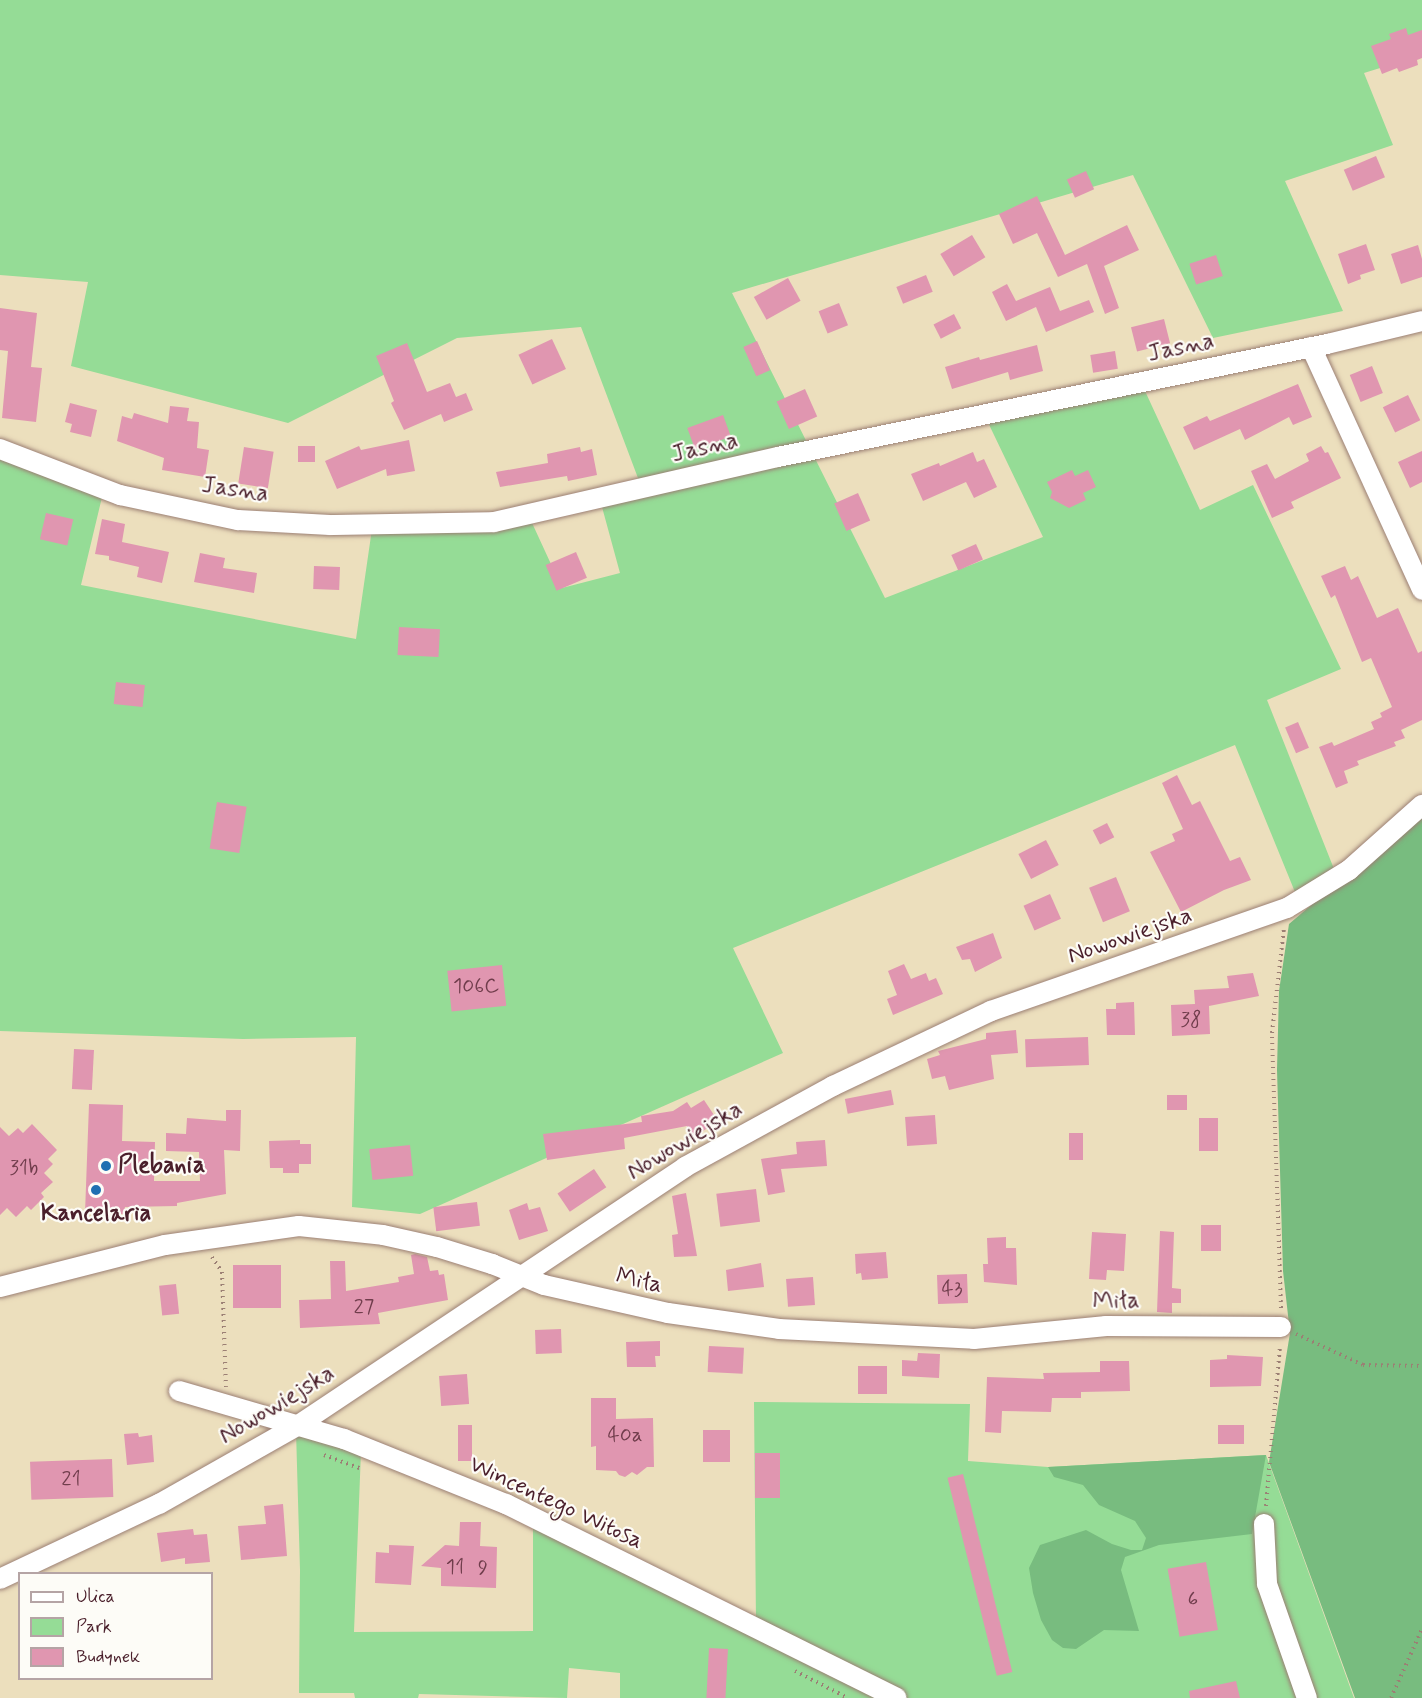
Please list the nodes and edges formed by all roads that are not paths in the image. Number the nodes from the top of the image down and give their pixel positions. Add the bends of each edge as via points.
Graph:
1 (1422, 321) edge
2 (1311, 347) junction
3 (0, 449) edge
4 (1422, 590) edge
5 (1422, 805) edge
6 (523, 1275) junction
7 (0, 1287) edge
8 (1281, 1327) road end
9 (179, 1390) dead end
10 (297, 1425) junction
11 (1264, 1524) road end
12 (0, 1579) edge
13 (896, 1698) edge
14 (1307, 1698) edge

1 - 2 street, Jasna
2 - 3 street, Jasna via 778,457 494,522 330,525 238,520 120,495
2 - 4 street
5 - 6 street, Nowowiejska via 1349,870 1287,908 991,1011 833,1086 686,1167
6 - 7 street, Miła via 437,1247 383,1235 299,1226 165,1245
6 - 8 street, Miła via 544,1285 668,1313 779,1329 975,1339 1106,1326
6 - 10 street, Nowowiejska
9 - 10 street, Wincentego Witosa
10 - 12 street, Nowowiejska via 159,1504
10 - 13 street, Wincentego Witosa via 385,1454 506,1504
11 - 14 street via 1268,1584

